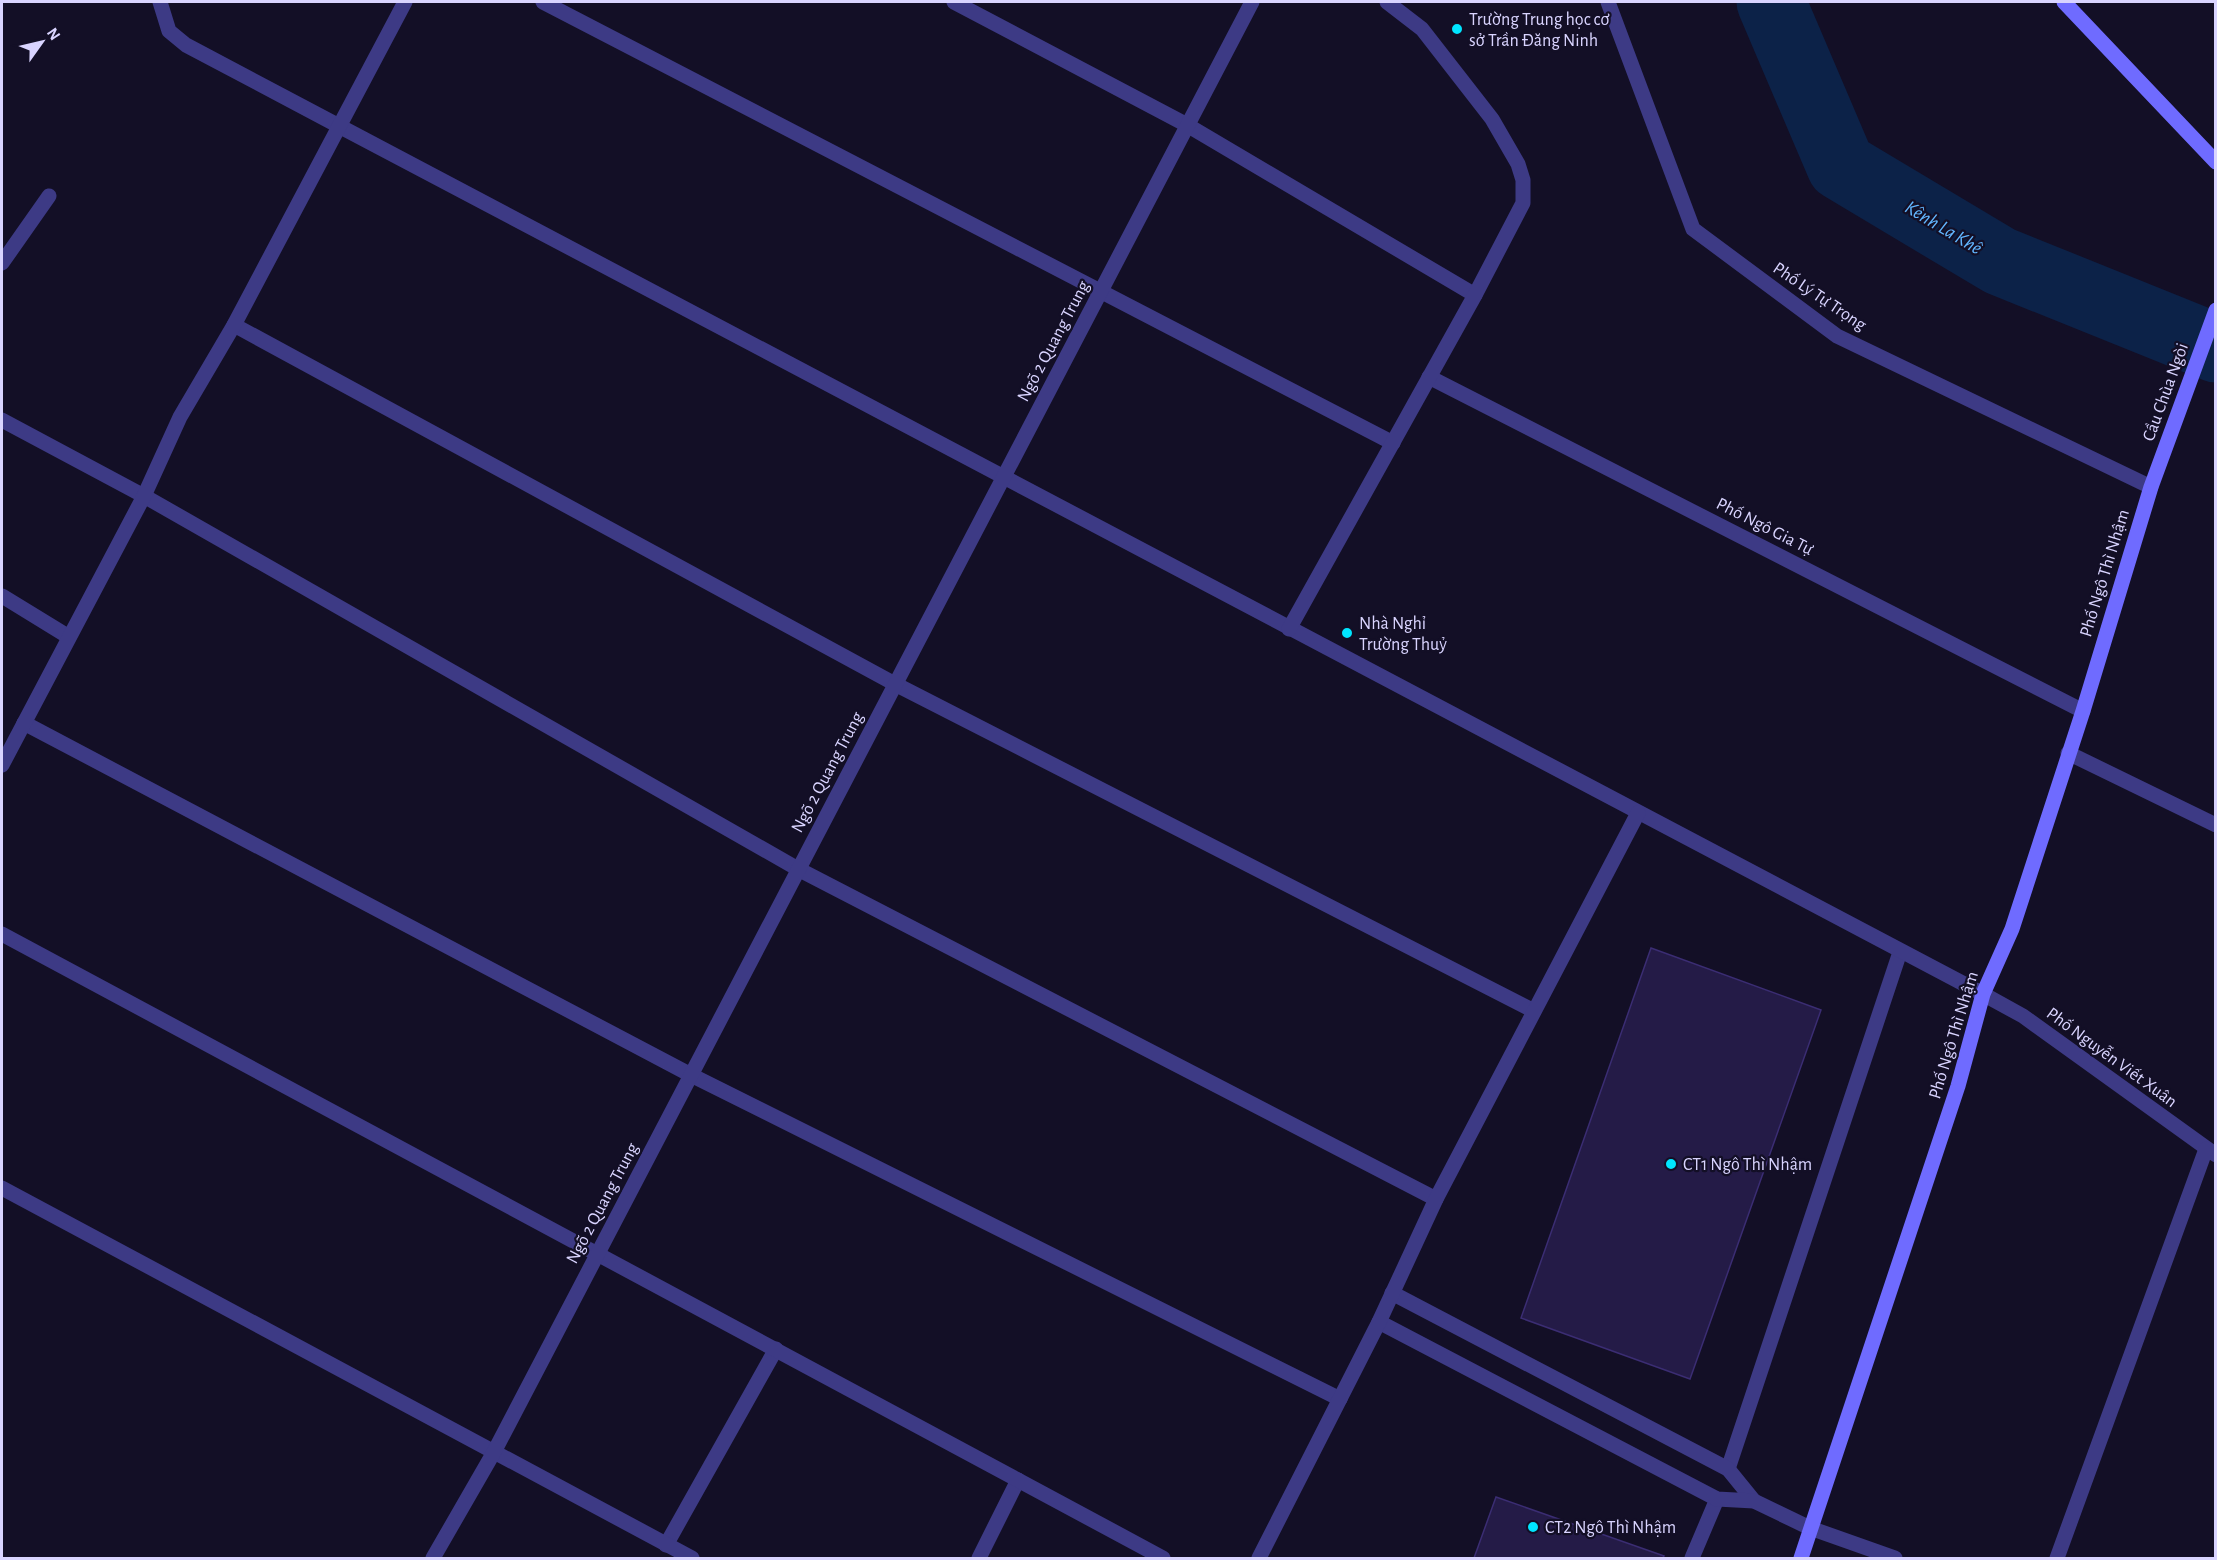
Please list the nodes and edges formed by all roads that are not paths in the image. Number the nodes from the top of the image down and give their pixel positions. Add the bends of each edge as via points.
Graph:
1 (160, 2) edge
2 (405, 2) edge
3 (543, 2) edge
4 (954, 2) edge
5 (1252, 2) edge
6 (1387, 2) edge
7 (1608, 2) edge
8 (2064, 2) edge
9 (1187, 125) junction
10 (339, 126) junction
11 (2216, 162) edge
12 (49, 196) dead end
13 (2, 263) edge
14 (1102, 290) junction
15 (1475, 295) junction
16 (2216, 310) edge
17 (234, 325) junction
18 (1429, 377) junction
19 (2, 420) edge
20 (1393, 443) junction
21 (1003, 478) junction
22 (2151, 487) junction
23 (144, 495) junction
24 (2, 596) edge
25 (1289, 629) junction
26 (69, 637) junction
27 (895, 684) junction
28 (2083, 711) junction
29 (24, 723) junction
30 (2068, 753) junction
31 (2, 765) edge
32 (1638, 813) junction
33 (2216, 825) edge
34 (798, 869) junction
35 (2, 934) edge
36 (1900, 952) junction
37 (1983, 994) junction
38 (1534, 1011) junction
39 (691, 1075) junction
40 (2211, 1152) edge
41 (2, 1188) edge
42 (1436, 1199) junction
43 (598, 1253) junction
44 (1392, 1293) junction
45 (1379, 1322) junction
46 (776, 1349) junction
47 (1340, 1399) junction
48 (494, 1452) junction
49 (1728, 1470) junction
50 (1018, 1479) junction
51 (1717, 1499) junction
52 (1754, 1501) junction
53 (1810, 1528) junction
54 (666, 1545) junction
55 (433, 1558) edge
56 (692, 1558) edge
57 (979, 1558) edge
58 (1163, 1558) edge
59 (1259, 1558) edge
60 (1692, 1558) edge
61 (1800, 1558) edge
62 (1895, 1558) edge
63 (2057, 1558) edge

1 - 10 street, Phố Nguyễn Viết Xuân via 169,31 186,45
2 - 10 street
3 - 14 street
4 - 9 street
5 - 9 street, Ngõ 2 Quang Trung
6 - 15 street via 1422,29 1492,119 1511,148 1523,180 1523,203
7 - 22 street, Phố Lý Tự Trọng via 1693,229 1837,336
8 - 11 main road
9 - 14 street, Ngõ 2 Quang Trung
9 - 15 street
10 - 17 street
10 - 21 street, Phố Nguyễn Viết Xuân
12 - 13 street
14 - 20 street
14 - 21 street, Ngõ 2 Quang Trung
15 - 18 street
16 - 22 main road, Cầu Chùa Ngòi
17 - 23 street via 180,417
17 - 27 street
18 - 20 street
18 - 28 street, Phố Ngô Gia Tự
19 - 23 street
20 - 25 street
21 - 25 street, Phố Nguyễn Viết Xuân
21 - 27 street, Ngõ 2 Quang Trung
22 - 28 main road, Phố Ngô Thì Nhậm
23 - 26 street
23 - 34 street
24 - 26 street
25 - 32 street, Phố Nguyễn Viết Xuân
26 - 29 street
27 - 34 street, Ngõ 2 Quang Trung
27 - 38 street
28 - 30 main road, Phố Ngô Thì Nhậm
29 - 31 street
29 - 39 street
30 - 33 street
30 - 37 main road, Phố Ngô Thì Nhậm via 2012,929
32 - 36 street, Phố Nguyễn Viết Xuân
32 - 38 street
34 - 39 street, Ngõ 2 Quang Trung
34 - 42 street
35 - 43 street
36 - 37 street, Phố Nguyễn Viết Xuân
36 - 49 street
37 - 40 street, Phố Nguyễn Viết Xuân via 2023,1016
37 - 53 main road, Phố Ngô Thì Nhậm via 1958,1086
38 - 42 street
39 - 43 street, Ngõ 2 Quang Trung
39 - 47 street
40 - 63 street
41 - 48 street
42 - 44 street
43 - 46 street
43 - 48 street, Ngõ 2 Quang Trung
44 - 45 street
44 - 49 street
45 - 47 street
45 - 51 street
46 - 50 street
46 - 54 street
47 - 59 street
48 - 54 street
48 - 55 street, Ngõ 2 Quang Trung
49 - 52 street
50 - 57 street
50 - 58 street
51 - 52 street
51 - 60 street
52 - 53 street
53 - 61 main road, Phố Ngô Thì Nhậm
53 - 62 street
54 - 56 street

